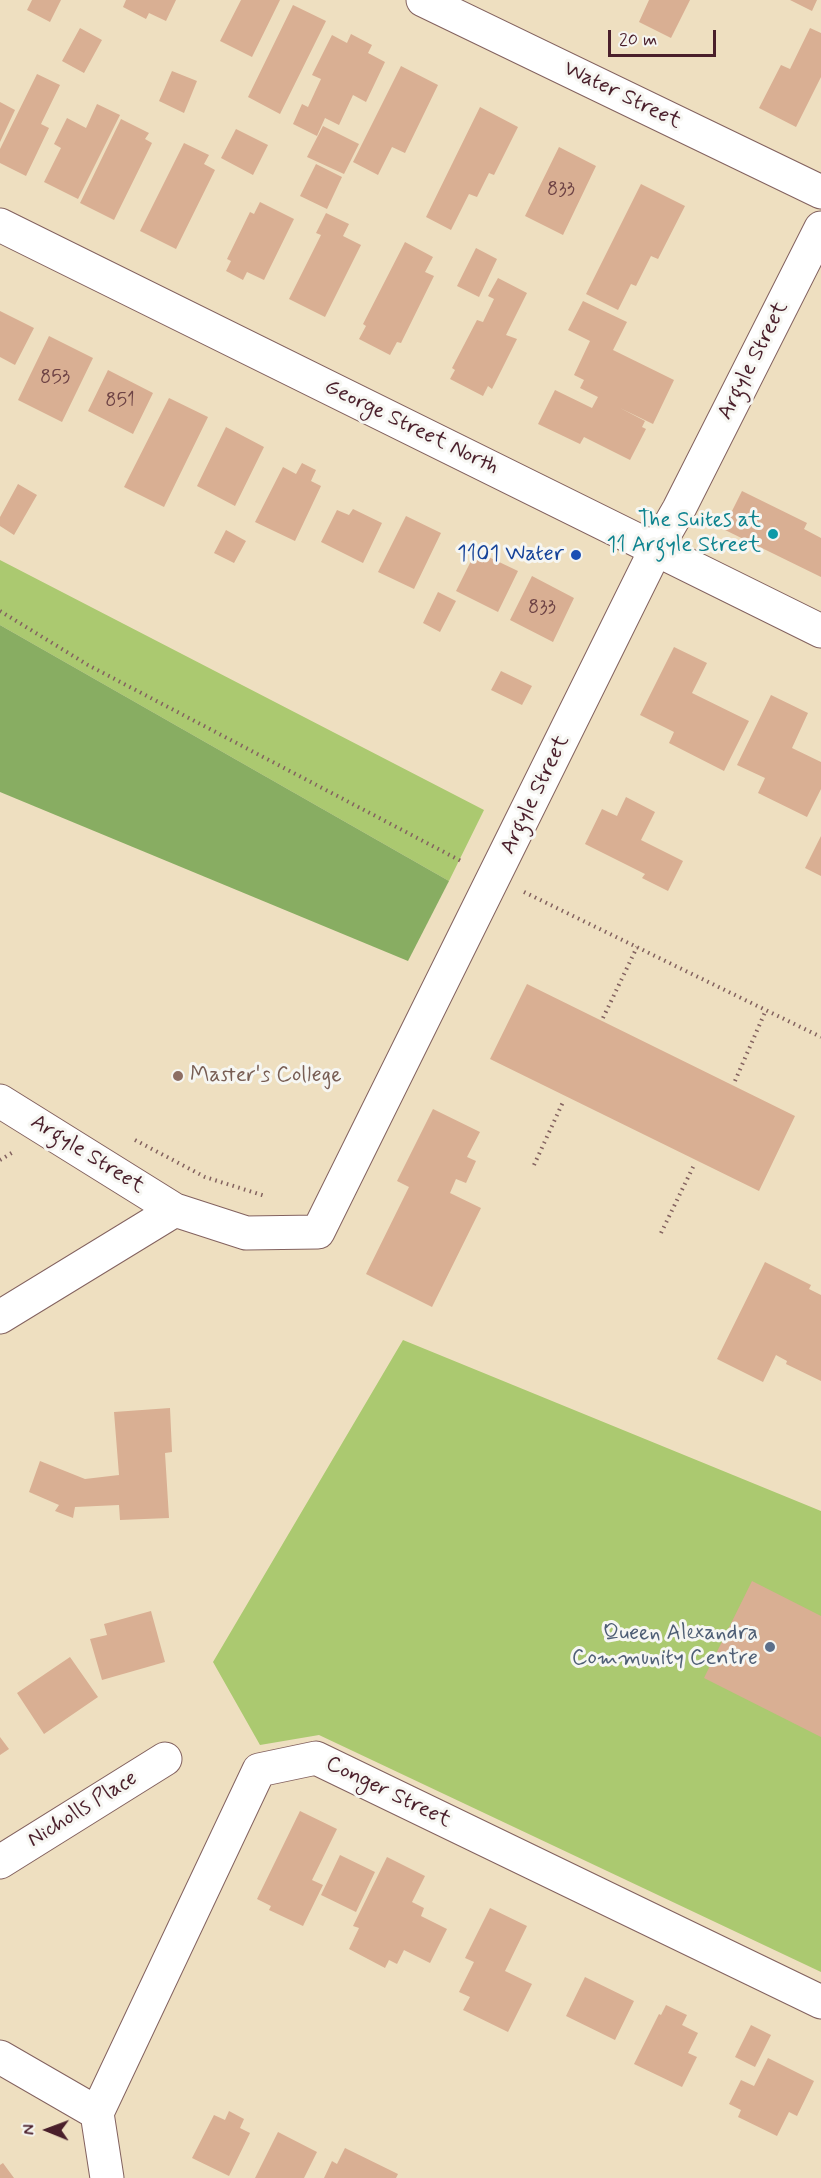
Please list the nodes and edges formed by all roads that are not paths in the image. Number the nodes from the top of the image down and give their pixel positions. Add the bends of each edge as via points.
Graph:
1 (423, 0) edge
2 (821, 192) edge
3 (0, 225) edge
4 (821, 228) edge
5 (656, 549) junction
6 (821, 631) edge
7 (0, 1101) edge
8 (175, 1210) junction
9 (0, 1317) edge
10 (165, 1759) dead end
11 (0, 1862) edge
12 (821, 2002) edge
13 (0, 2057) edge
14 (97, 2113) junction
15 (107, 2178) edge

1 - 2 street, Water Street
3 - 5 street, George Street North
4 - 5 street, Argyle Street
5 - 6 street, George Street North
5 - 8 street, Argyle Street via 318,1232 246,1233
7 - 8 street, Argyle Street
8 - 9 street, Argyle Street
10 - 11 street, Nicholls Place
12 - 14 street, Conger Street via 316,1758 259,1770
13 - 14 street
14 - 15 street

